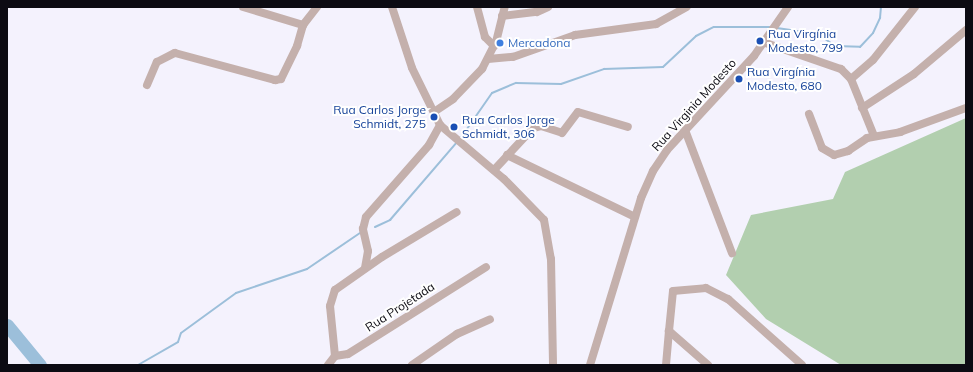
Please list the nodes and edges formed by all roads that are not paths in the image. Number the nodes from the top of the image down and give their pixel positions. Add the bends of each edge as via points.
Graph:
1 (243, 7) edge
2 (317, 7) edge
3 (392, 7) edge
4 (477, 7) edge
5 (505, 7) edge
6 (548, 7) edge
7 (687, 7) edge
8 (788, 7) edge
9 (915, 7) edge
10 (502, 16) junction
11 (303, 25) junction
12 (966, 30) edge
13 (763, 42) junction
14 (494, 46) junction
15 (488, 59) junction
16 (851, 79) junction
17 (147, 85) dead end
18 (862, 108) junction
19 (966, 108) edge
20 (434, 112) junction
21 (809, 114) dead end
22 (440, 125) junction
23 (628, 127) dead end
24 (685, 130) junction
25 (874, 136) junction
26 (508, 155) junction
27 (494, 170) junction
28 (457, 212) dead end
29 (635, 217) junction
30 (368, 251) junction
31 (732, 253) dead end
32 (382, 257) junction
33 (486, 267) dead end
34 (366, 268) junction
35 (490, 319) dead end
36 (669, 331) junction
37 (333, 361) edge
38 (412, 365) edge
39 (553, 365) edge
40 (590, 365) edge
41 (666, 365) edge
42 (708, 365) edge
43 (802, 365) edge

1 - 11 street
2 - 11 street
3 - 20 street via 412,68
4 - 14 street via 485,37
5 - 10 street
6 - 10 street via 537,12
7 - 15 street via 656,24 575,35 513,57
8 - 13 street, Rua Virginia Modesto
9 - 16 street via 873,60
10 - 14 street
11 - 17 street via 288,68 278,80 175,53 157,62
12 - 18 street via 914,74
13 - 16 street via 836,65
13 - 24 street, Rua Virginia Modesto
14 - 15 street
15 - 20 street via 463,89
16 - 18 street
18 - 25 street
19 - 25 street via 900,132
20 - 22 street
21 - 25 street via 819,144 828,153 844,153
22 - 27 street
22 - 30 street via 429,145 366,217 364,237
23 - 26 street via 578,112 562,133 536,126
24 - 29 street, Rua Virginia Modesto via 653,171
24 - 31 street
26 - 27 street
26 - 29 street
27 - 39 street via 544,220 551,259
28 - 32 street
29 - 40 street, Rua Virginia Modesto
30 - 32 street
30 - 34 street
32 - 34 street
33 - 37 street, Rua Projetada via 354,351
34 - 37 street via 336,290 330,299
35 - 38 street via 457,334
36 - 41 street
36 - 42 street
36 - 43 street via 673,290 706,288 728,298

